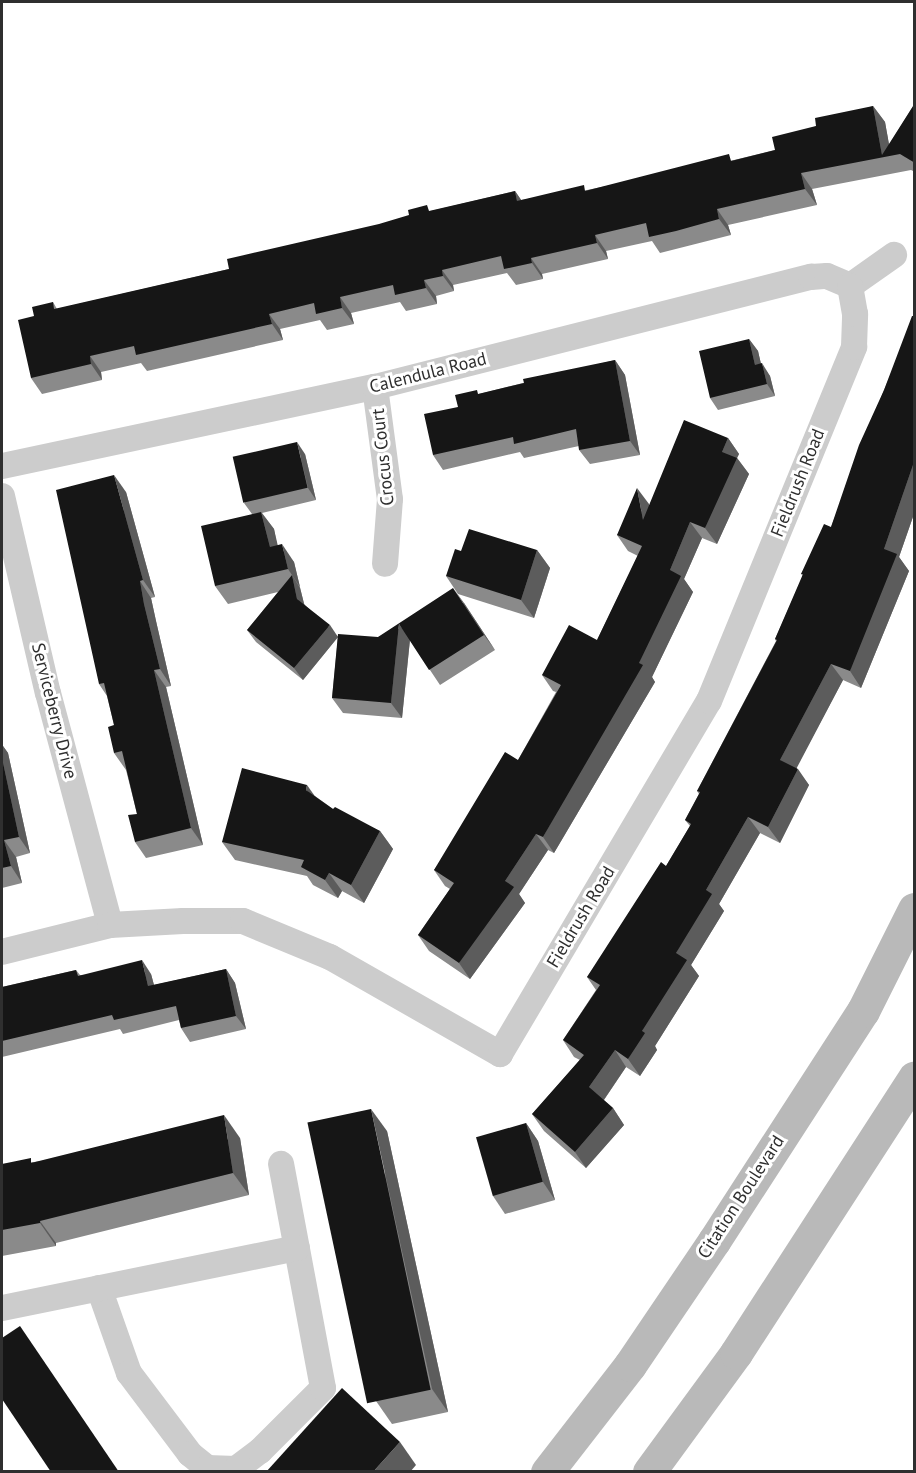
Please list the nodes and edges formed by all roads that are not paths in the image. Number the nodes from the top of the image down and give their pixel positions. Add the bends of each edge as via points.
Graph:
1 (894, 255) dead end
2 (850, 286) junction
3 (375, 387) junction
4 (2, 466) edge
5 (2, 496) edge
6 (385, 564) dead end
7 (915, 909) edge
8 (110, 926) junction
9 (2, 952) edge
10 (915, 1077) edge
11 (281, 1164) dead end
12 (297, 1248) junction
13 (99, 1288) junction
14 (2, 1308) edge
15 (547, 1472) edge
16 (649, 1472) edge

1 - 2 street
2 - 3 street, Calendula Road via 827,276 811,277
2 - 8 street, Fieldrush Road via 855,314 854,347 709,701 500,1054 330,957 243,921
3 - 4 street, Calendula Road
3 - 6 street, Crocus Court via 390,499
5 - 8 street, Serviceberry Drive via 48,693
7 - 15 main road, Citation Boulevard via 863,1011 714,1241 630,1365
8 - 9 street, Fieldrush Road
10 - 16 main road via 736,1353
11 - 12 street
12 - 13 street
12 - 13 street via 323,1388 261,1451 236,1469 207,1468 183,1445 129,1373
13 - 14 street

